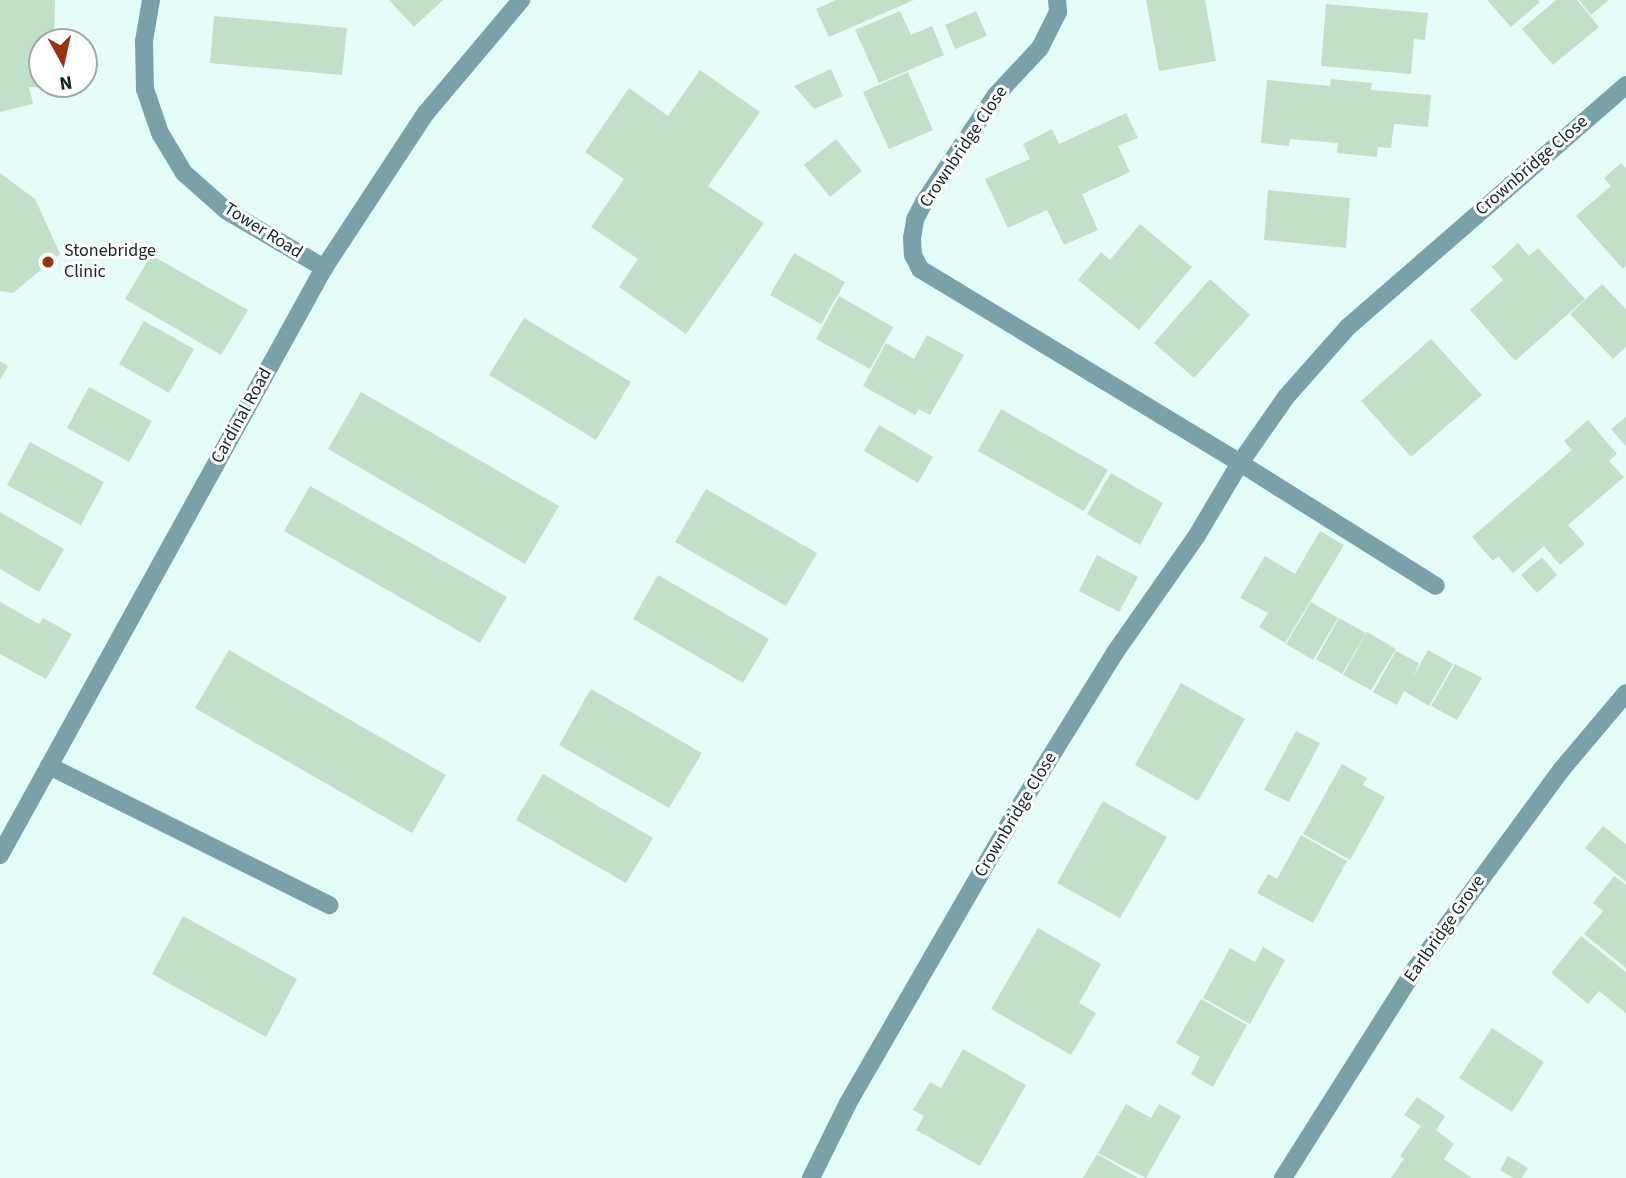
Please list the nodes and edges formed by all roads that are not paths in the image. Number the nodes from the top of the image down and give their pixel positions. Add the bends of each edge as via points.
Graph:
1 (151, 0) edge
2 (521, 0) edge
3 (1057, 0) edge
4 (1626, 85) edge
5 (324, 268) junction
6 (1240, 463) junction
7 (1436, 586) dead end
8 (1626, 693) edge
9 (49, 766) junction
10 (0, 855) edge
11 (329, 905) dead end
12 (811, 1178) edge
13 (1283, 1178) edge

1 - 5 street, Tower Road via 144,41 145,89 160,133 184,173 227,211
2 - 5 street, Cardinal Road via 426,113
3 - 6 street, Crownbridge Close via 1058,12 1040,48 996,95 924,202 915,220 913,255 920,269
4 - 6 street, Crownbridge Close via 1348,327 1286,397
5 - 9 street, Cardinal Road
6 - 7 street, Crownbridge Close
6 - 12 street, Crownbridge Close via 1010,822 848,1103
8 - 13 street, Earlbridge Grove via 1562,769 1415,969
9 - 10 street, Cardinal Road
9 - 11 street

